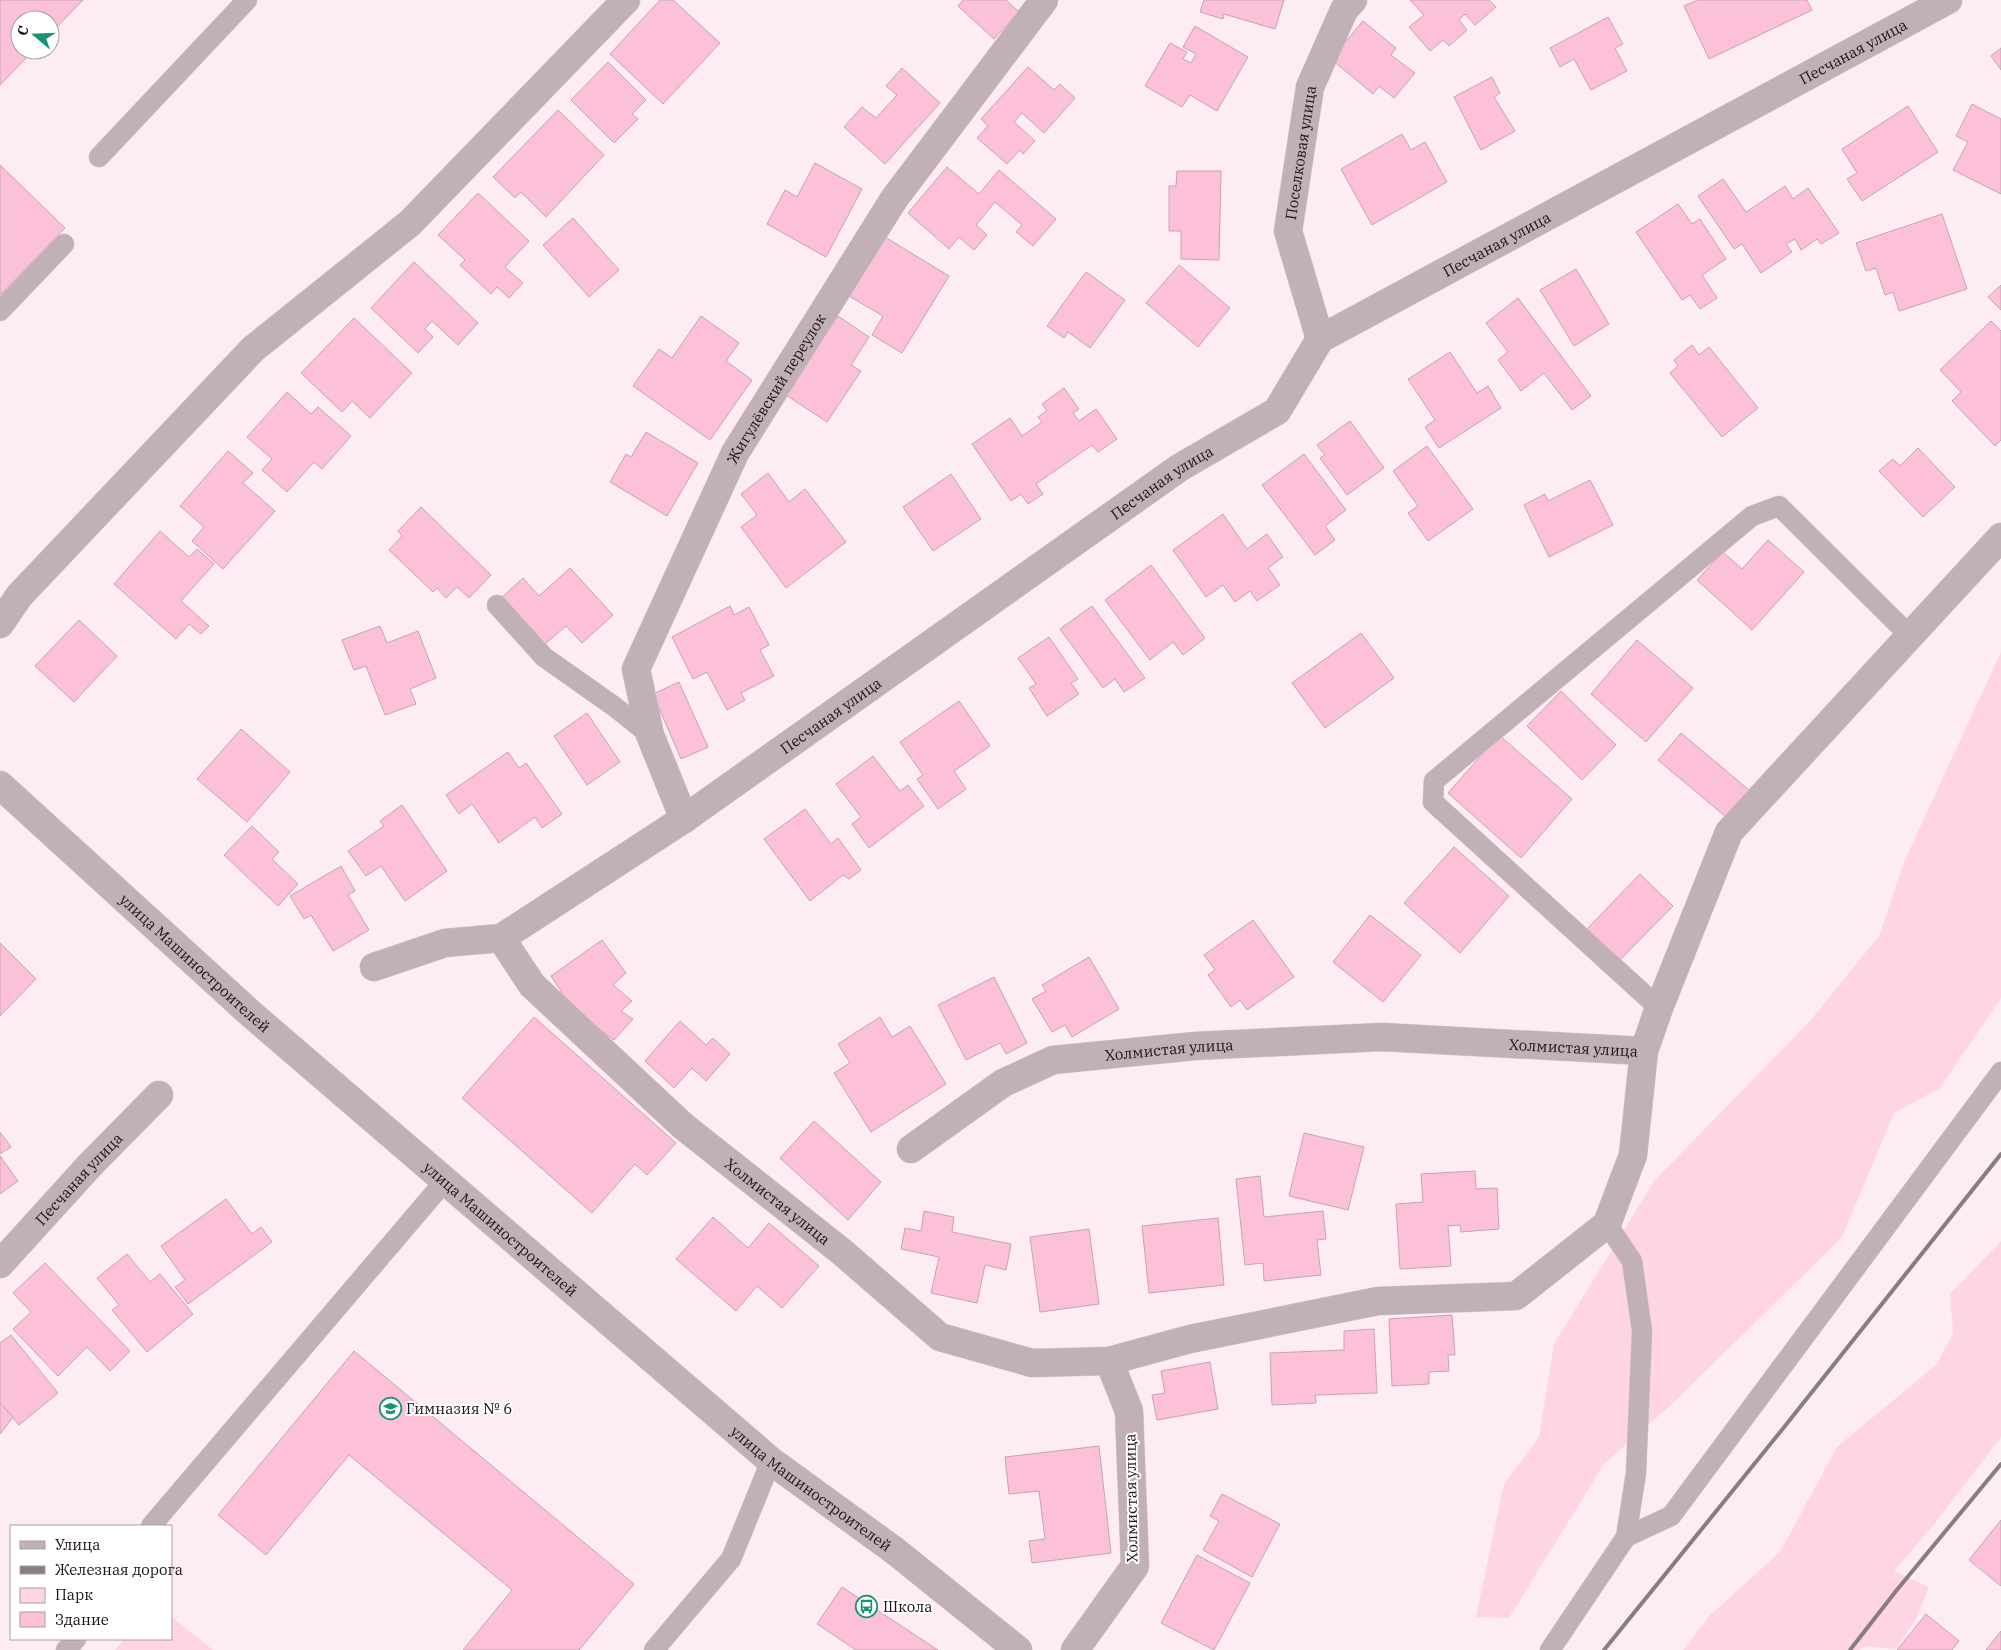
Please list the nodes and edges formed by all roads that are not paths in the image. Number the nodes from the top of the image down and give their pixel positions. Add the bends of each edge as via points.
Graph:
1 (247, 0) edge
2 (626, 0) edge
3 (1044, 0) edge
4 (1353, 0) edge
5 (1948, 0) edge
6 (99, 157) dead end
7 (64, 244) dead end
8 (0, 311) edge
9 (1320, 339) junction
10 (2001, 537) edge
11 (497, 605) dead end
12 (0, 624) edge
13 (1910, 636) junction
14 (650, 735) junction
15 (0, 785) edge
16 (684, 819) junction
17 (502, 938) junction
18 (374, 967) dead end
19 (1659, 1008) junction
20 (1644, 1051) junction
21 (2001, 1072) edge
22 (159, 1095) dead end
23 (911, 1149) dead end
24 (444, 1182) junction
25 (1607, 1224) junction
26 (0, 1264) edge
27 (1109, 1361) junction
28 (771, 1461) junction
29 (152, 1525) edge
30 (1626, 1537) junction
31 (75, 1640) edge
32 (66, 1650) edge
33 (654, 1650) edge
34 (1018, 1650) edge
35 (1075, 1650) edge
36 (1550, 1650) edge

1 - 6 lane
2 - 12 street via 410,224 253,349 19,596
3 - 14 street, Жигулёвский переулок via 894,199 736,453 636,669
4 - 9 street, Поселковая улица via 1344,10 1310,87 1288,231
5 - 9 street, Песчаная улица
7 - 8 lane
9 - 16 street, Песчаная улица via 1276,411 1179,468
10 - 13 street
11 - 14 lane via 544,657
13 - 19 street via 1729,832
13 - 19 lane via 1778,506 1752,516 1434,781 1433,802
14 - 16 street, Жигулёвский переулок
15 - 24 street, улица Машиностроителей via 251,1014
16 - 17 street, Песчаная улица
17 - 18 street, Песчаная улица via 445,944
17 - 27 street, Холмистая улица via 532,985 683,1126 842,1252 940,1337 1032,1363
19 - 20 street
20 - 23 street, Холмистая улица via 1382,1037 1196,1046 1053,1060 1003,1082
20 - 25 street, Холмистая улица via 1633,1155
21 - 30 lane via 1670,1516
22 - 26 street, Песчаная улица via 90,1164
24 - 28 street, улица Машиностроителей
24 - 29 lane
25 - 27 street, Холмистая улица via 1516,1296 1378,1301 1190,1338
25 - 30 lane via 1632,1261 1642,1330 1636,1473
27 - 35 street, Холмистая улица via 1129,1411 1135,1566
28 - 33 lane via 731,1559
28 - 34 street, улица Машиностроителей via 895,1551
30 - 36 lane
31 - 32 lane

